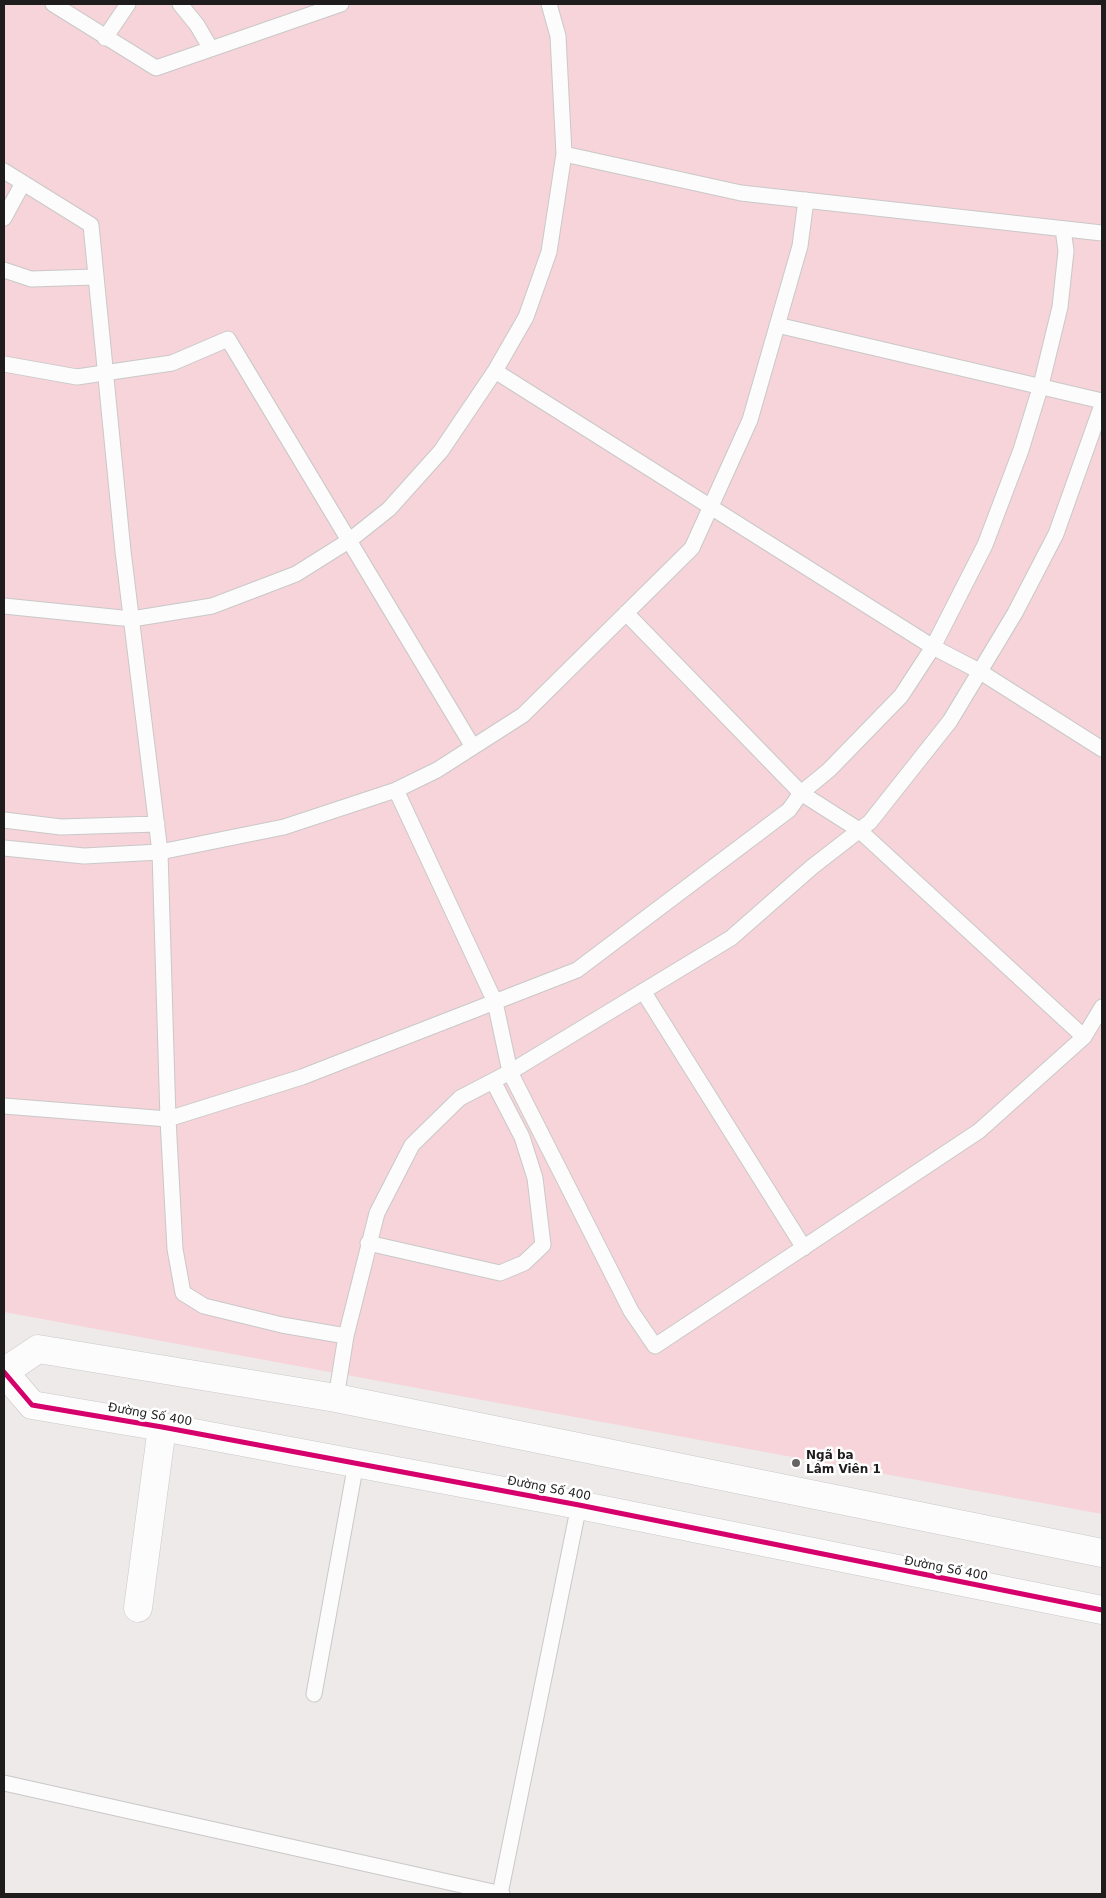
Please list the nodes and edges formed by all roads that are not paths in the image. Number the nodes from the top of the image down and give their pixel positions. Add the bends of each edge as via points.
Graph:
1 (53, 4) edge
2 (128, 4) edge
3 (180, 4) edge
4 (341, 4) edge
5 (549, 4) edge
6 (306, 9) edge
7 (105, 38) junction
8 (211, 49) junction
9 (564, 154) junction
10 (4, 171) edge
11 (23, 183) junction
12 (806, 200) junction
13 (4, 218) edge
14 (1063, 229) junction
15 (1102, 233) edge
16 (4, 270) edge
17 (95, 277) junction
18 (777, 325) junction
19 (4, 364) edge
20 (495, 371) junction
21 (105, 373) junction
22 (1041, 385) junction
23 (1102, 401) edge
24 (1102, 405) edge
25 (711, 507) junction
26 (350, 540) junction
27 (4, 606) edge
28 (626, 613) junction
29 (132, 619) junction
30 (933, 647) junction
31 (979, 671) junction
32 (472, 747) junction
33 (1102, 749) edge
34 (396, 790) junction
35 (801, 793) junction
36 (4, 820) edge
37 (157, 824) junction
38 (859, 830) junction
39 (4, 848) edge
40 (160, 852) junction
41 (643, 991) junction
42 (495, 1002) junction
43 (1102, 1007) edge
44 (1084, 1037) junction
45 (510, 1072) junction
46 (493, 1081) junction
47 (4, 1106) edge
48 (168, 1119) junction
49 (368, 1243) junction
50 (804, 1248) junction
51 (346, 1336) junction
52 (4, 1372) edge
53 (336, 1398) junction
54 (162, 1426) junction
55 (356, 1463) junction
56 (579, 1505) junction
57 (1102, 1553) edge
58 (138, 1608) dead end
59 (1102, 1610) edge
60 (314, 1694) dead end
61 (4, 1783) edge
62 (501, 1894) edge

1 - 7 lane
2 - 7 lane
3 - 8 lane
4 - 6 lane
5 - 9 lane via 558,36
6 - 8 lane
7 - 8 lane via 156,68
9 - 12 lane via 741,194
9 - 20 lane via 549,252 526,317
10 - 11 lane
11 - 13 lane
11 - 17 lane via 90,225
12 - 14 lane
12 - 18 lane via 800,246
14 - 15 lane
14 - 22 lane via 1066,251 1060,307
16 - 17 lane via 31,279
17 - 21 lane
18 - 22 lane
18 - 25 lane via 750,420
19 - 21 lane via 78,378
20 - 25 lane
20 - 26 lane via 441,451 389,508
21 - 26 lane via 172,363 228,339
21 - 29 lane
22 - 23 lane
22 - 30 lane via 1021,450 985,545
24 - 31 lane via 1056,534 1015,613
25 - 28 lane via 692,548
25 - 30 lane
26 - 29 lane via 296,574 212,606
26 - 32 lane
27 - 29 lane
28 - 32 lane via 523,715
28 - 35 lane
29 - 37 lane
30 - 31 lane
30 - 35 lane via 901,696 829,770
31 - 33 lane
31 - 38 lane via 950,721 870,822
32 - 34 lane via 437,770
34 - 40 lane via 284,827
34 - 42 lane
35 - 38 lane
35 - 42 lane via 789,810 577,970
36 - 37 lane via 61,827
37 - 40 lane
38 - 41 lane via 731,938
38 - 44 lane
39 - 40 lane via 84,856
40 - 48 lane
41 - 45 lane
41 - 50 lane
42 - 45 lane
42 - 48 lane via 302,1077
43 - 44 lane
44 - 50 lane via 979,1131
45 - 46 lane
45 - 50 lane via 631,1311 655,1346
46 - 49 lane via 460,1098 412,1145 377,1213
46 - 49 lane via 528,1153 535,1178 543,1245 524,1263 500,1273
47 - 48 lane
48 - 51 lane via 175,1249 182,1293 204,1306
49 - 51 lane
51 - 53 lane
52 - 53 street, Đường Số 400 via 38,1350
52 - 54 street, Đường Số 400 via 32,1404
53 - 57 street, Đường Số 400
54 - 55 street, Đường Số 400
54 - 58 street
55 - 56 street, Đường Số 400
55 - 60 lane
56 - 59 street, Đường Số 400
56 - 62 lane
61 - 62 lane

